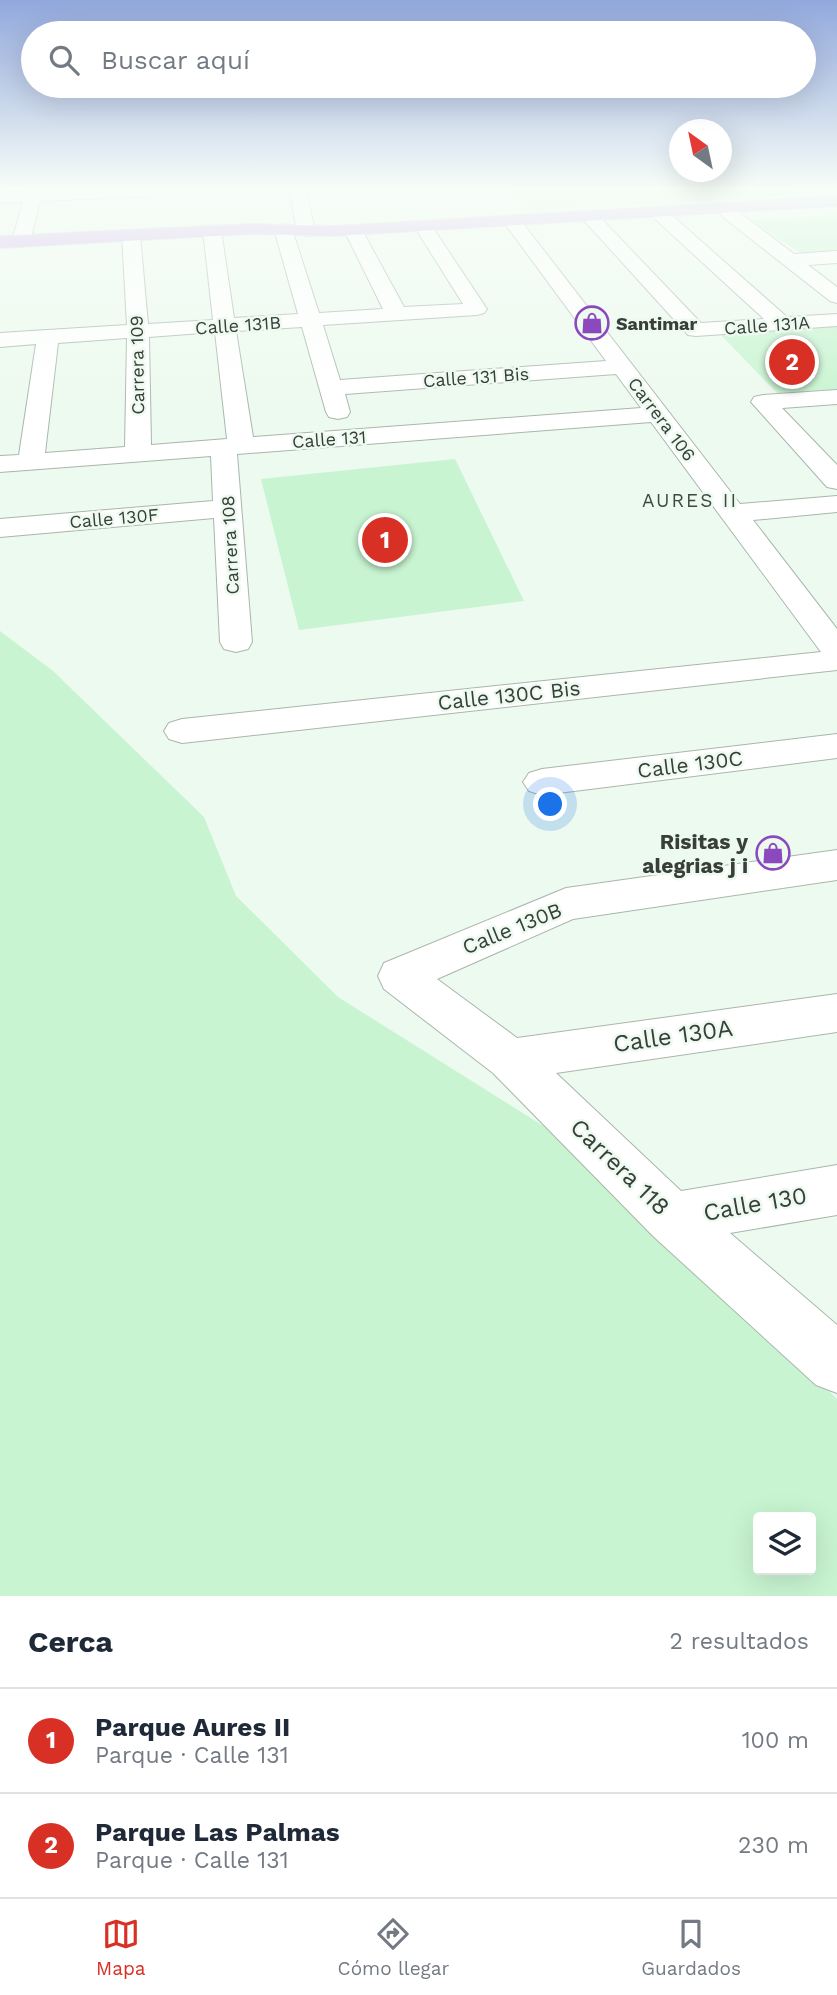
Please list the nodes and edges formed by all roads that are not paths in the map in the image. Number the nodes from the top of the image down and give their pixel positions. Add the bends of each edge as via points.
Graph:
1 (133, 261) edge
2 (216, 261) edge
3 (292, 261) edge
4 (369, 261) edge
5 (446, 261) edge
6 (542, 261) edge
7 (632, 261) edge
8 (713, 261) edge
9 (792, 261) edge
10 (832, 290) edge
11 (397, 314) junction
12 (309, 320) junction
13 (837, 320) edge
14 (782, 324) junction
15 (225, 326) junction
16 (138, 331) junction
17 (48, 337) junction
18 (0, 340) edge
19 (622, 367) junction
20 (331, 388) junction
21 (837, 397) edge
22 (658, 414) junction
23 (346, 438) junction
24 (233, 447) junction
25 (138, 454) junction
26 (31, 462) junction
27 (0, 464) edge
28 (837, 481) edge
29 (837, 504) edge
30 (228, 508) junction
31 (733, 513) junction
32 (0, 528) edge
33 (236, 642) dead end
34 (837, 651) edge
35 (837, 660) edge
36 (182, 731) dead end
37 (837, 746) edge
38 (542, 782) dead end
39 (837, 865) edge
40 (400, 976) joint
41 (837, 1013) edge
42 (510, 1059) junction
43 (837, 1190) edge
44 (672, 1218) junction
45 (837, 1364) edge

1 - 16 street, Carrera 109
2 - 15 street, Carrera 108
3 - 12 street
4 - 11 street
5 - 11 street, Calle 131B via 477,309
6 - 19 street, Carrera 106
7 - 14 street, Calle 131A via 696,330
8 - 14 street
9 - 10 street
11 - 12 street, Calle 131B
12 - 15 street, Calle 131B
12 - 20 street
13 - 14 street, Calle 131A
15 - 16 street, Calle 131B
15 - 24 street, Carrera 108
16 - 17 street, Calle 131B
16 - 25 street, Carrera 109
17 - 18 street, Calle 131B
17 - 26 street
19 - 20 street, Calle 131 Bis
19 - 22 street, Carrera 106
20 - 23 street
21 - 28 street via 763,402
22 - 23 street, Calle 131
22 - 31 street, Carrera 106
23 - 24 street, Calle 131
24 - 25 street, Calle 131
24 - 30 street, Carrera 108
25 - 26 street, Calle 131
26 - 27 street, Calle 131
29 - 31 street
30 - 32 street, Calle 130F
30 - 33 street, Carrera 108
31 - 34 street, Carrera 106
35 - 36 street, Calle 130C Bis
37 - 38 street, Calle 130C
39 - 40 street, Calle 130B via 566,904
40 - 42 street, Carrera 118
41 - 42 street, Calle 130A
42 - 44 street, Carrera 118
43 - 44 street, Calle 130
44 - 45 street, Carrera 118

